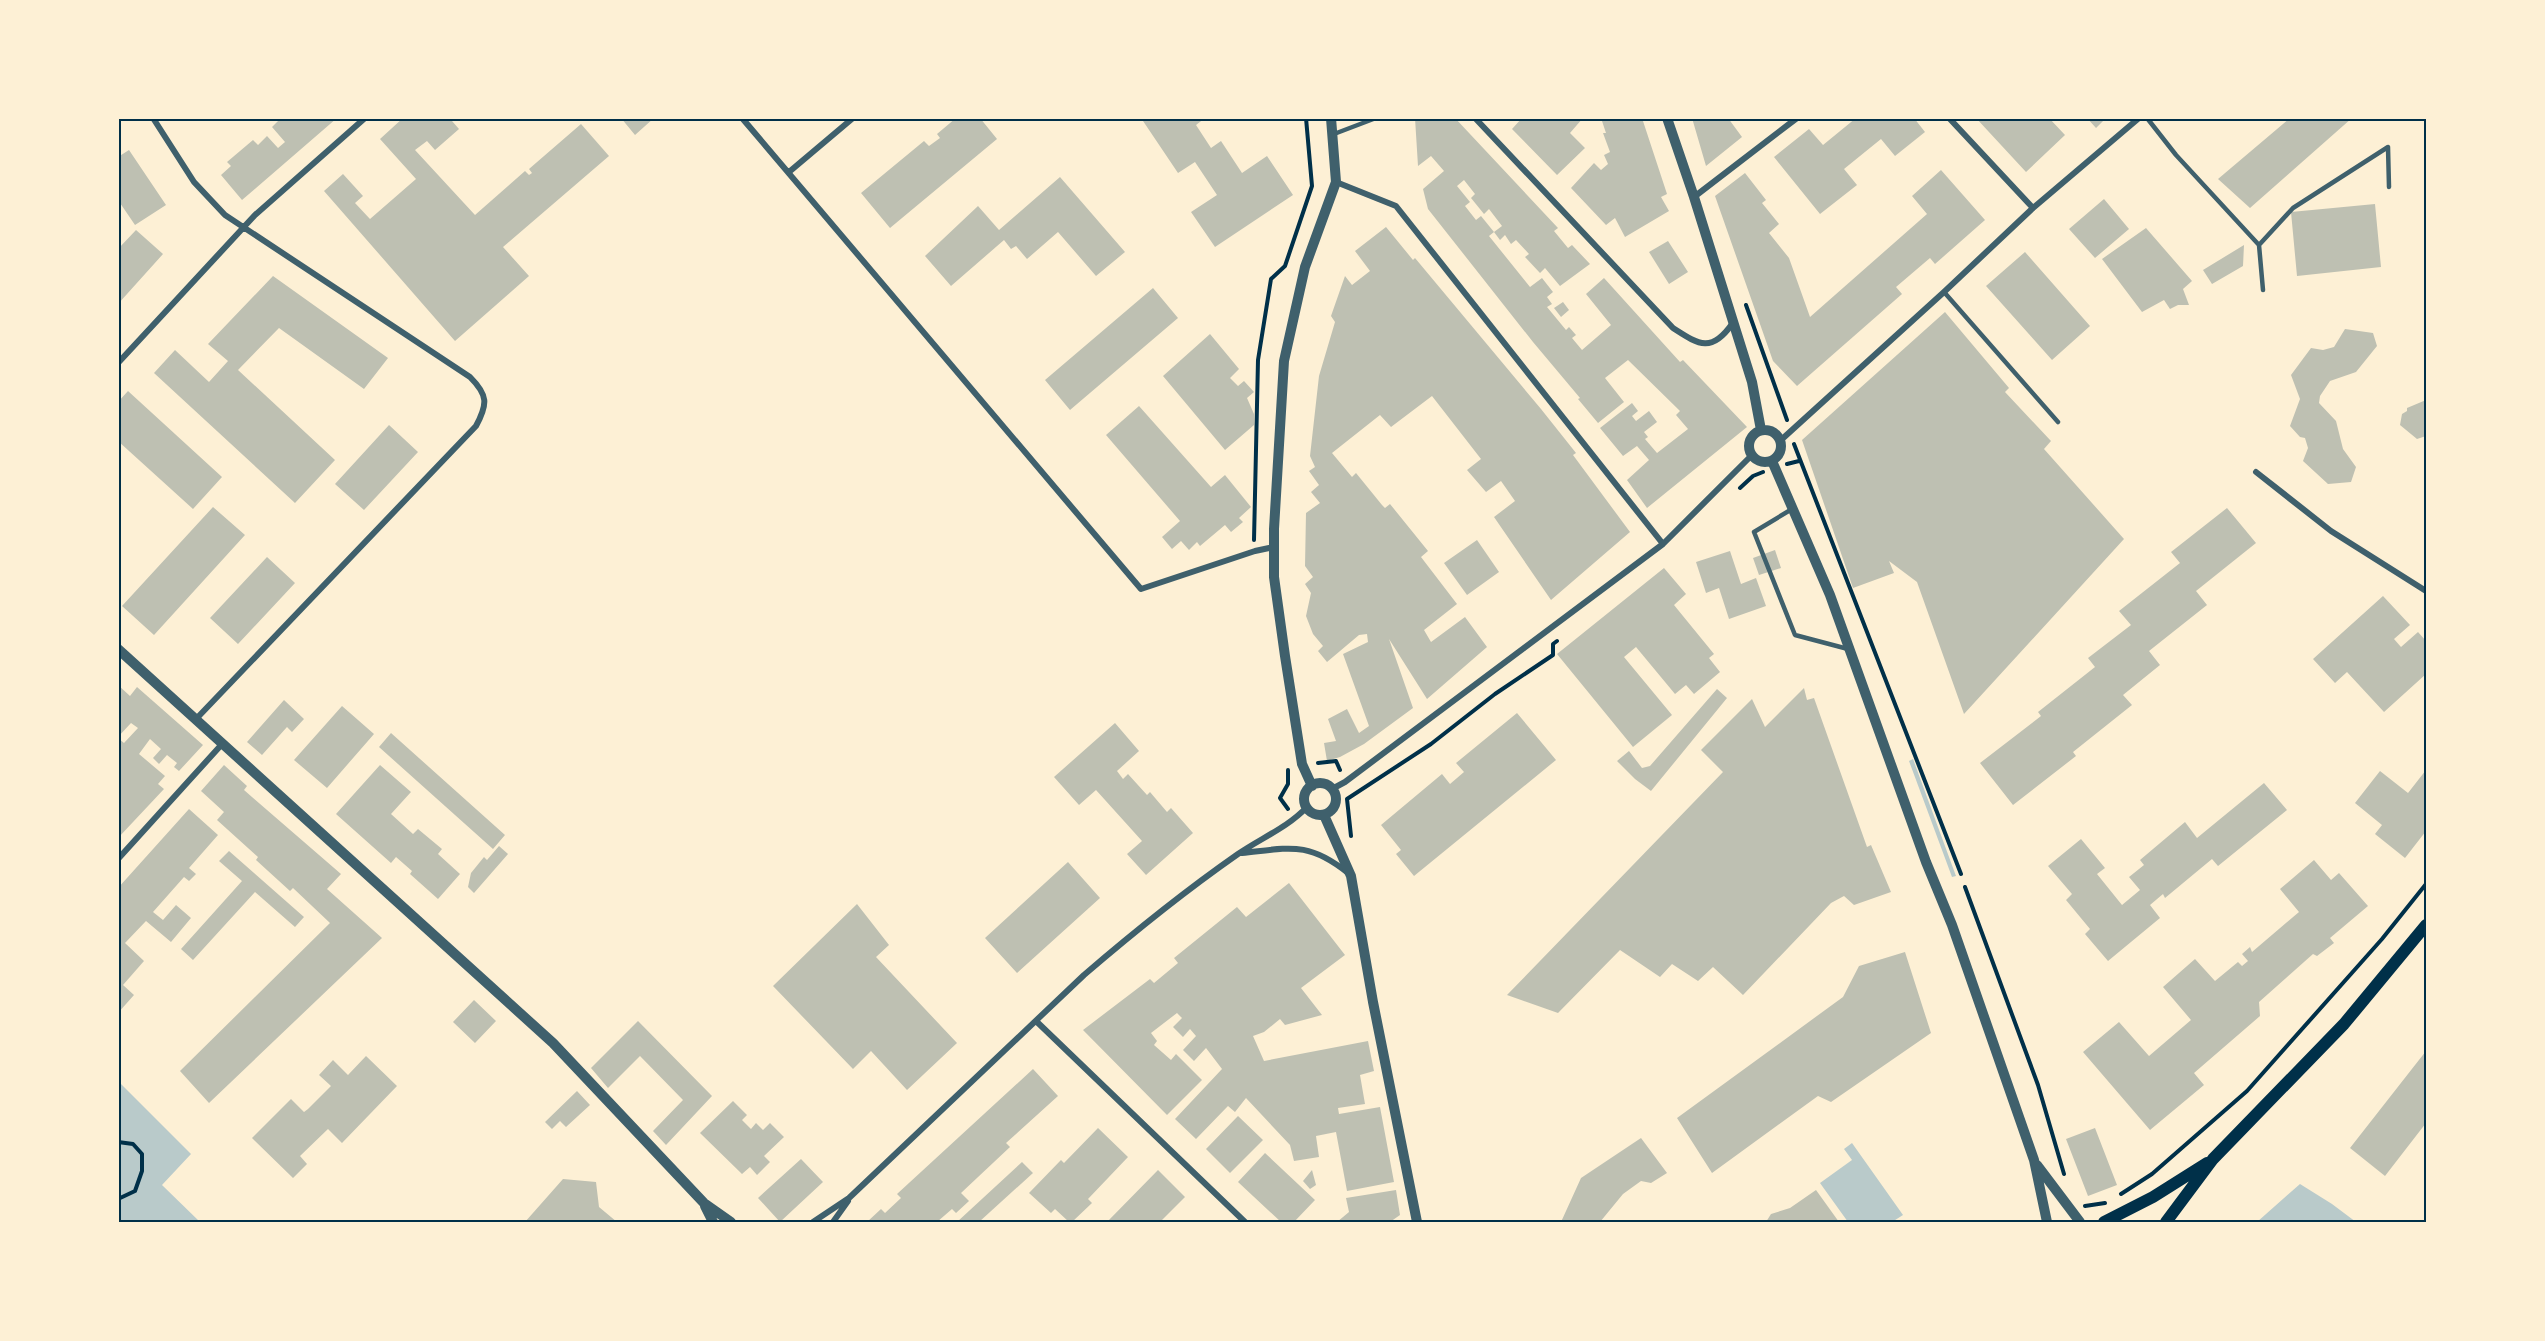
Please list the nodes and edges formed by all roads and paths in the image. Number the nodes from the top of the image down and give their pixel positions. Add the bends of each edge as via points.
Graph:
1 (153, 118) edge
2 (365, 118) edge
3 (742, 118) edge
4 (853, 118) edge
5 (1331, 118) edge
6 (1376, 118) edge
7 (1475, 118) edge
8 (1667, 118) edge
9 (1797, 118) edge
10 (1949, 118) edge
11 (2139, 118) edge
12 (2147, 118) edge
13 (1333, 134) junction
14 (789, 172) junction
15 (1336, 182) junction
16 (2389, 186) dead end
17 (1694, 197) junction
18 (2033, 208) junction
19 (243, 227) junction
20 (2259, 245) junction
21 (2263, 290) dead end
22 (1944, 292) junction
23 (1732, 324) junction
24 (118, 363) edge
25 (2058, 422) dead end
26 (1761, 430) junction
27 (1780, 440) junction
28 (1752, 455) junction
29 (1772, 461) junction
30 (1799, 461) dead end
31 (2256, 472) dead end
32 (1792, 509) junction
33 (1663, 543) junction
34 (1274, 547) junction
35 (2427, 591) edge
36 (118, 649) edge
37 (1850, 650) junction
38 (197, 718) junction
39 (224, 742) junction
40 (1288, 784) dead end
41 (1312, 786) junction
42 (1332, 789) junction
43 (1307, 807) junction
44 (1324, 815) junction
45 (1295, 819) junction
46 (1239, 853) junction
47 (118, 859) edge
48 (1960, 874) dead end
49 (1352, 876) junction
50 (2427, 884) edge
51 (1965, 887) dead end
52 (2427, 925) edge
53 (1036, 1021) junction
54 (118, 1143) edge
55 (2213, 1159) junction
56 (2034, 1160) junction
57 (2067, 1186) dead end
58 (849, 1198) junction
59 (118, 1199) edge
60 (2077, 1201) dead end
61 (704, 1203) junction
62 (713, 1222) edge
63 (731, 1222) edge
64 (813, 1222) edge
65 (833, 1222) edge
66 (1245, 1222) edge
67 (1417, 1222) edge
68 (2047, 1222) edge
69 (2080, 1222) edge
70 (2104, 1222) edge
71 (2166, 1222) edge

1 - 19 street via 204,194
2 - 19 street
3 - 14 street
4 - 14 street
5 - 13 street
6 - 13 lane
7 - 23 street via 1672,328 1696,343 1711,343
8 - 17 street
9 - 17 street
10 - 18 street
11 - 18 street
12 - 20 lane
13 - 15 street
14 - 34 street via 1141,590
15 - 33 street via 1396,206
15 - 34 street via 1305,267 1284,361
16 - 20 lane via 2388,147 2293,208
17 - 23 street
18 - 22 street
19 - 24 street
19 - 38 street via 470,377 481,388 484,411 476,426
20 - 21 lane
22 - 25 lane
22 - 27 street
23 - 26 street via 1752,382
26 - 27 street via 1775,432
26 - 28 street via 1750,440
27 - 29 street via 1779,454
28 - 29 street via 1761,461
28 - 33 street
29 - 32 street
30 - 48 path
31 - 35 street via 2331,531
32 - 37 street
32 - 37 lane via 1754,532 1795,635
33 - 42 street
34 - 41 street via 1274,577 1302,764
36 - 38 street
37 - 56 street
38 - 39 street
39 - 47 street
39 - 61 street via 553,1043
40 - 45 path via 1280,798
41 - 42 street via 1322,784
41 - 43 street via 1304,798
42 - 44 street via 1335,804
43 - 44 street via 1314,814
43 - 45 street
44 - 49 street
45 - 46 street
46 - 49 street via 1304,848 1331,859
46 - 53 street via 1121,943
49 - 67 street
50 - 60 path via 2247,1092 2115,1201 2085,1206
51 - 57 path via 2015,1017
52 - 55 main road via 2344,1024
53 - 58 street
53 - 66 street
54 - 59 path via 133,1144 142,1154 142,1171 135,1191
55 - 70 main road
55 - 71 main road
56 - 68 street
56 - 69 street
58 - 64 street
58 - 65 street
61 - 62 street
61 - 63 street

